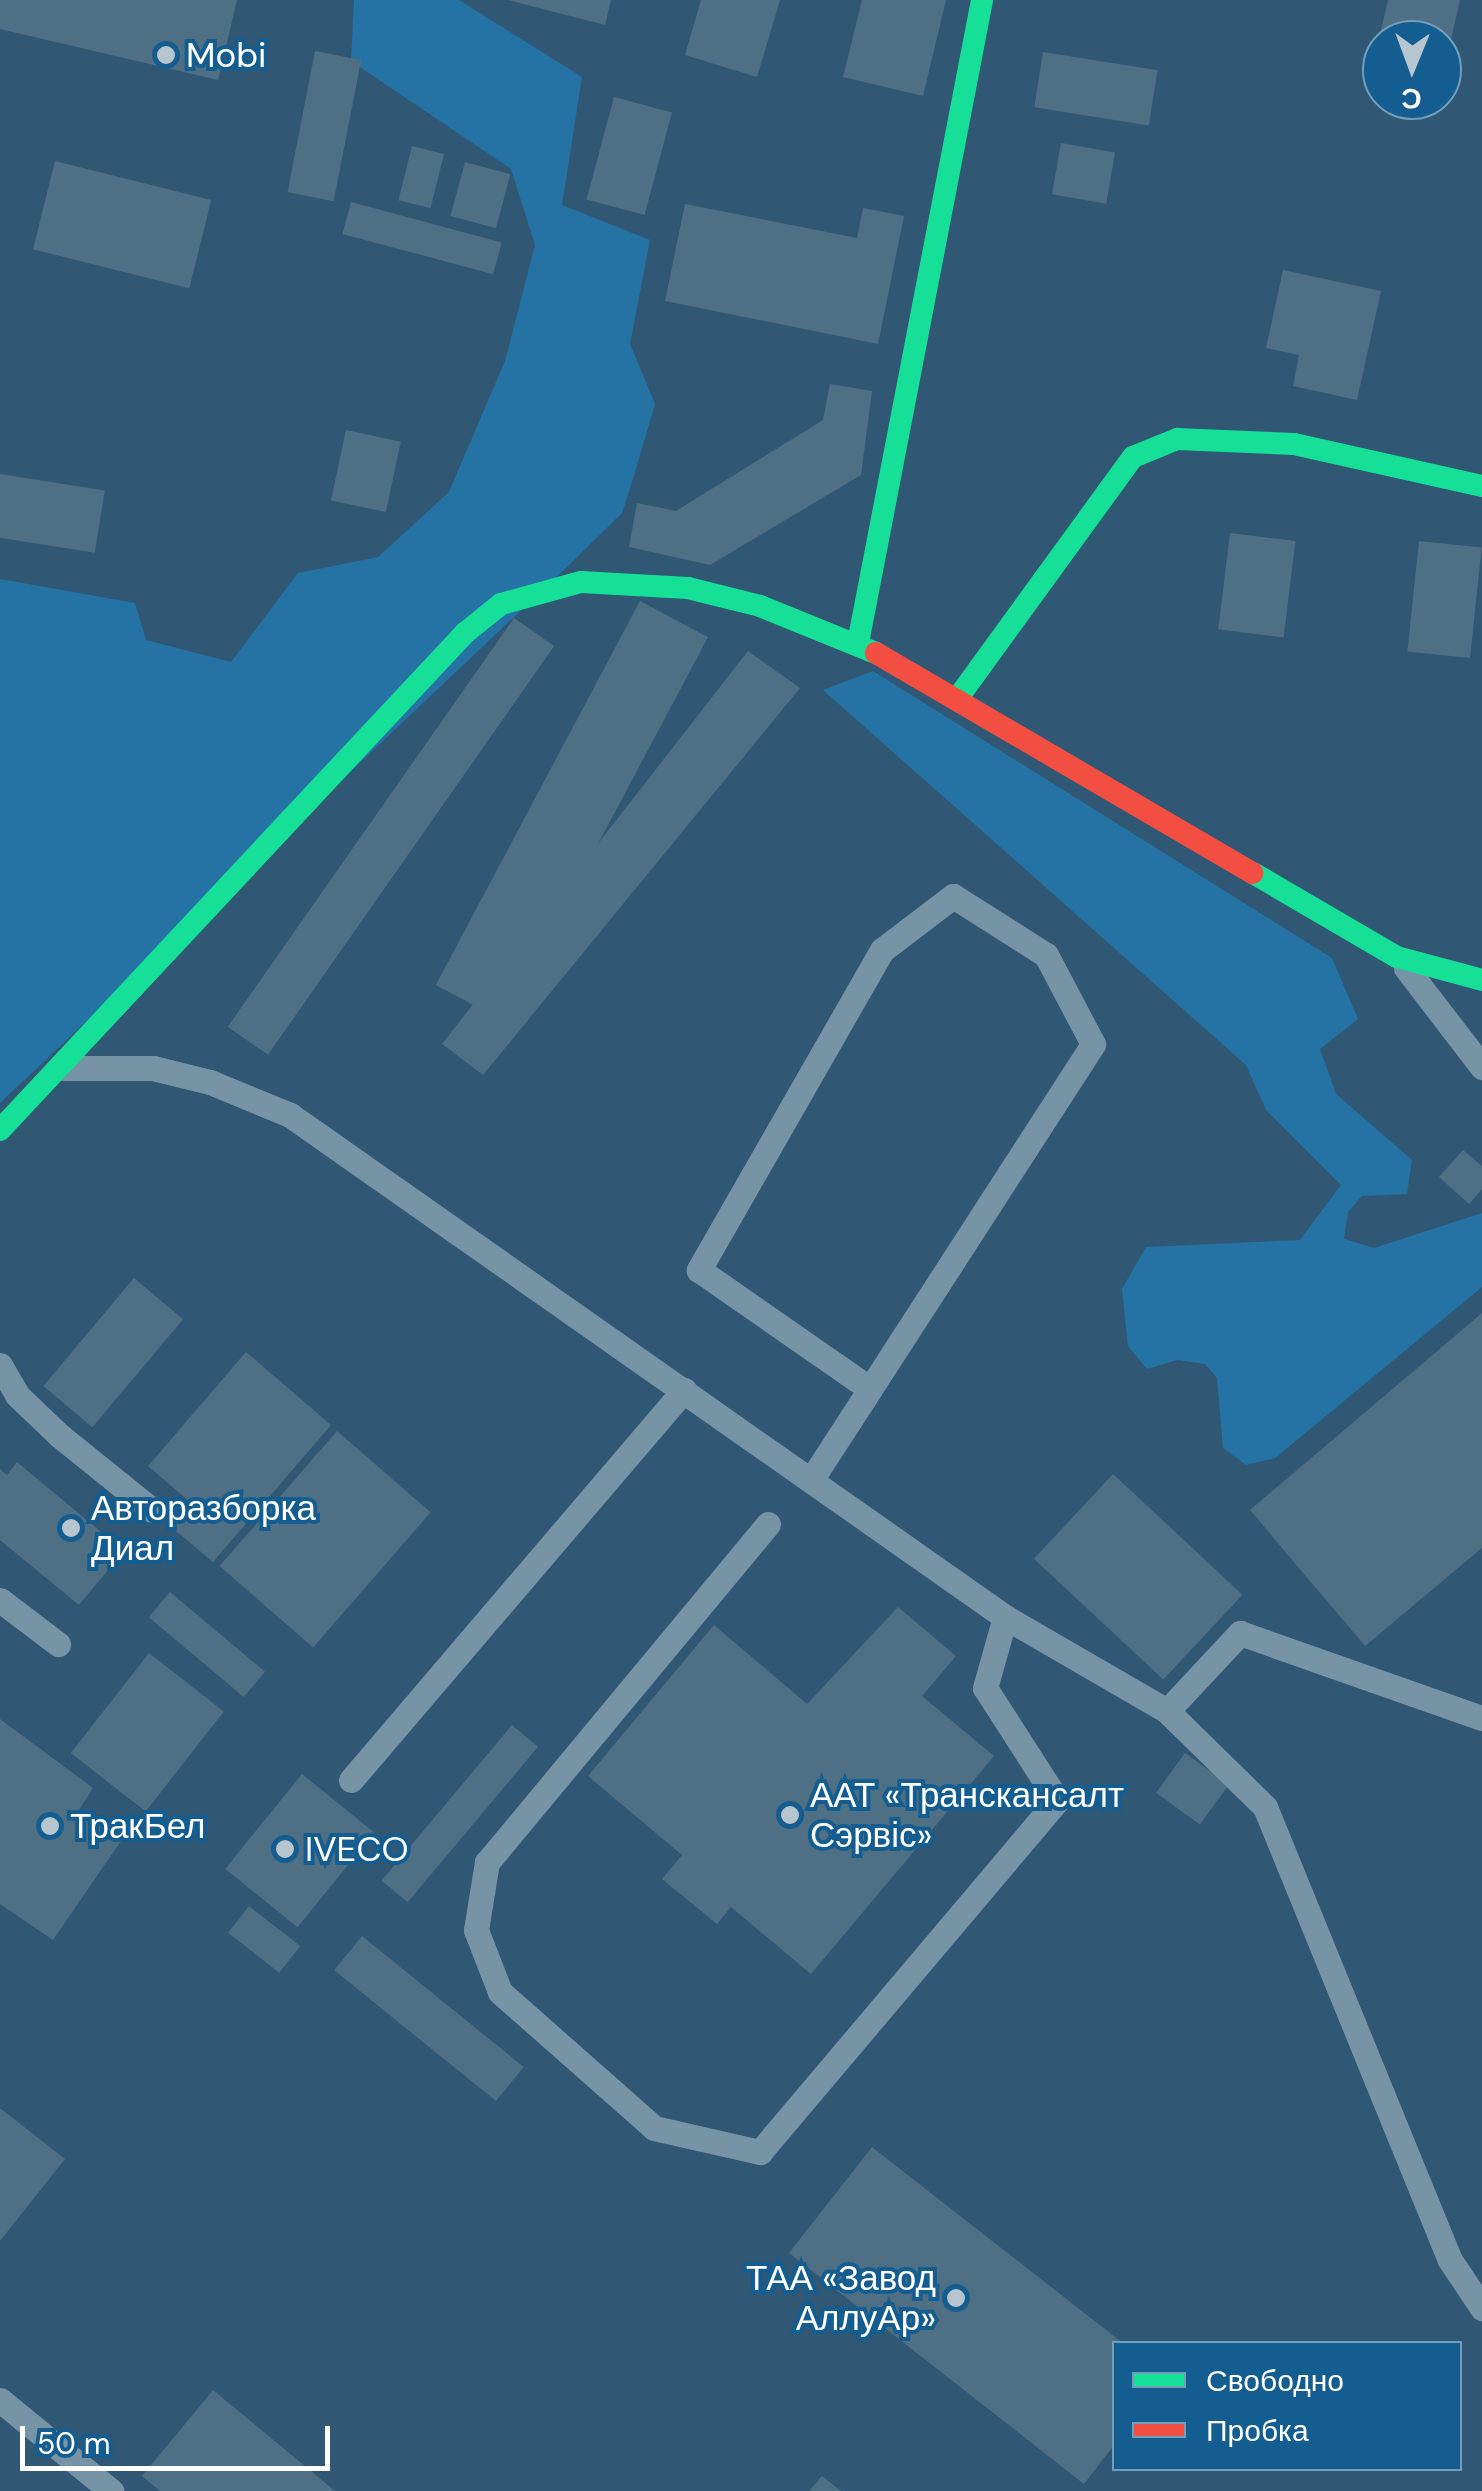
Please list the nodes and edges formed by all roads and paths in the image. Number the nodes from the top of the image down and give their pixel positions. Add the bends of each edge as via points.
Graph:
1 (982, 0) edge
2 (1482, 486) edge
3 (858, 643) junction
4 (957, 699) junction
5 (1397, 957) junction
6 (1482, 980) edge
7 (58, 1068) junction
8 (1482, 1068) edge
9 (0, 1130) edge
10 (0, 1365) edge
11 (870, 1389) junction
12 (684, 1390) junction
13 (811, 1480) junction
14 (152, 1510) dead end
15 (768, 1524) dead end
16 (0, 1600) edge
17 (1005, 1617) junction
18 (58, 1644) dead end
19 (1167, 1711) junction
20 (1482, 1718) edge
21 (351, 1780) dead end
22 (1482, 2308) edge
23 (0, 2400) edge
24 (110, 2491) edge

1 - 3 street
2 - 4 street via 1294,444 1177,440 1133,456
3 - 4 street
3 - 7 street via 760,606 631,580 540,589 501,604 465,633
4 - 5 street
5 - 6 street
5 - 8 lane
7 - 9 street
7 - 12 lane via 153,1068 210,1082 290,1115
10 - 14 lane via 17,1395
11 - 11 lane via 1093,1044 1046,954 953,896 882,950 699,1270
11 - 13 lane
12 - 13 lane
12 - 21 lane
13 - 17 lane
15 - 17 lane via 488,1862 476,1930 500,1992 654,2128 760,2152 1057,1800 984,1688
16 - 18 lane
17 - 19 lane
19 - 20 lane via 1240,1633
19 - 22 lane via 1265,1807 1450,2260
23 - 24 lane

